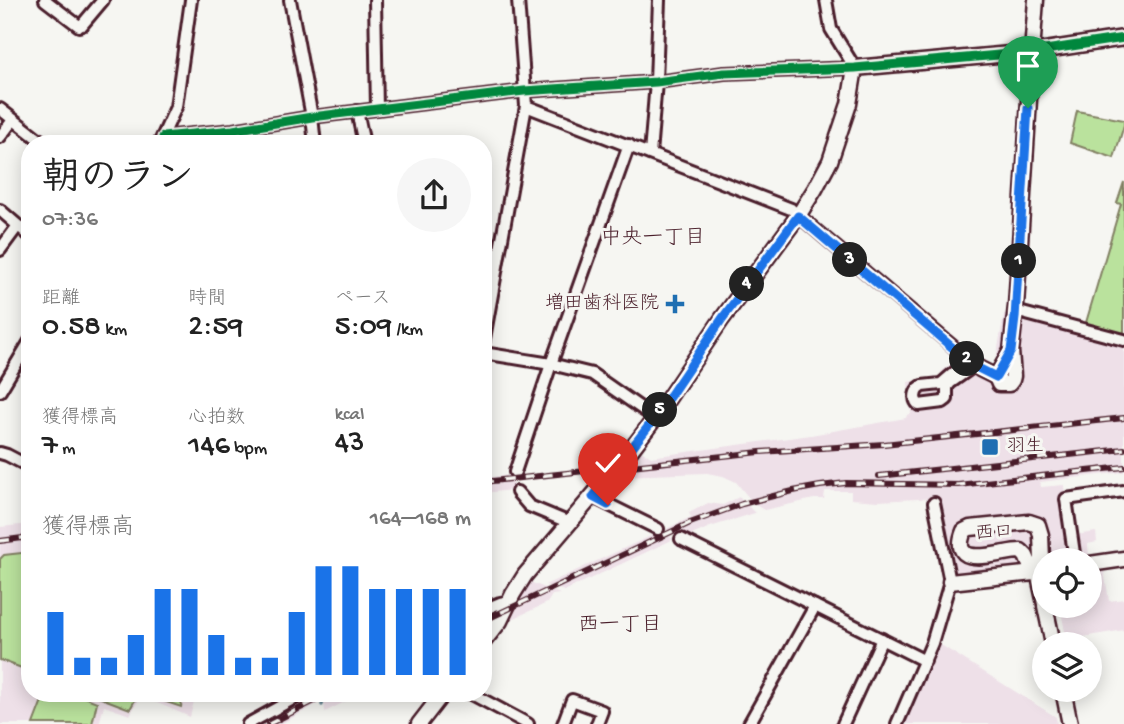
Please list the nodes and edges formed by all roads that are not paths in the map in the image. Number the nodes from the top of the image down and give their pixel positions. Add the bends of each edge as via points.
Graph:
1 (45, 0) edge
2 (103, 0) edge
3 (191, 0) edge
4 (290, 0) edge
5 (375, 0) edge
6 (518, 0) edge
7 (659, 0) edge
8 (826, 0) edge
9 (1037, 0) edge
10 (1124, 38) edge
11 (1031, 52) junction
12 (855, 68) junction
13 (656, 82) junction
14 (524, 91) junction
15 (526, 106) junction
16 (0, 109) edge
17 (377, 109) junction
18 (357, 111) junction
19 (312, 117) junction
20 (13, 120) junction
21 (33, 135) edge
22 (163, 135) edge
23 (197, 135) edge
24 (314, 135) edge
25 (362, 135) edge
26 (0, 137) edge
27 (629, 145) junction
28 (650, 154) junction
29 (0, 210) edge
30 (798, 216) junction
31 (18, 227) junction
32 (21, 229) edge
33 (0, 250) edge
34 (492, 294) edge
35 (1016, 311) junction
36 (1124, 340) edge
37 (492, 354) edge
38 (21, 356) edge
39 (971, 363) junction
40 (551, 364) junction
41 (0, 391) edge
42 (655, 418) junction
43 (0, 453) edge
44 (21, 462) edge
45 (515, 472) dead end
46 (1124, 491) edge
47 (517, 492) dead end
48 (593, 497) junction
49 (934, 503) dead end
50 (570, 523) junction
51 (658, 529) dead end
52 (681, 539) dead end
53 (1073, 548) edge
54 (1124, 559) edge
55 (1102, 562) edge
56 (1041, 572) edge
57 (1032, 573) edge
58 (950, 582) junction
59 (510, 601) junction
60 (492, 606) edge
61 (815, 606) junction
62 (492, 631) edge
63 (882, 639) junction
64 (925, 661) junction
65 (288, 702) edge
66 (436, 702) edge
67 (487, 702) edge
68 (1065, 702) edge
69 (248, 724) edge
70 (419, 724) edge
71 (528, 724) edge
72 (563, 724) edge
73 (597, 724) edge
74 (749, 724) edge
75 (843, 724) edge
76 (897, 724) edge
77 (1070, 724) edge

1 - 2 street via 79,26
3 - 22 street via 177,107
4 - 19 street
5 - 17 street
6 - 14 street
7 - 13 street
8 - 12 street via 831,29
9 - 11 street
10 - 11 street
11 - 12 street
11 - 35 street
12 - 13 street via 724,73
12 - 30 street via 834,150
13 - 14 street
13 - 28 street
14 - 15 street
14 - 17 street
15 - 27 street
15 - 34 street
16 - 20 street
17 - 18 street
18 - 19 street
18 - 25 street
19 - 23 street
19 - 24 street
20 - 21 street
20 - 26 street
27 - 28 street
27 - 40 street
28 - 30 street via 791,209
29 - 31 street
30 - 39 street
30 - 42 street
31 - 32 street
31 - 33 street
35 - 36 street
35 - 39 street via 1013,380 999,384 996,377
37 - 40 street
38 - 41 street
39 - 39 street via 947,387 943,402 916,403 920,387 941,384
40 - 42 street via 592,374
40 - 45 street
42 - 48 street
43 - 44 street
46 - 53 street via 1066,499
47 - 50 street via 529,506
48 - 50 street
48 - 51 street
49 - 58 street
50 - 59 street via 525,575
52 - 61 street
54 - 55 street
56 - 56 street, 西口 via 1021,551 968,555 963,549 964,531 1029,522 1038,525
57 - 58 street
58 - 64 street
59 - 60 street
59 - 62 street
61 - 63 street
61 - 74 street
63 - 64 street
63 - 75 street
64 - 76 street
65 - 69 street
66 - 70 street
67 - 71 street
68 - 77 street
72 - 73 street via 572,700 602,711

